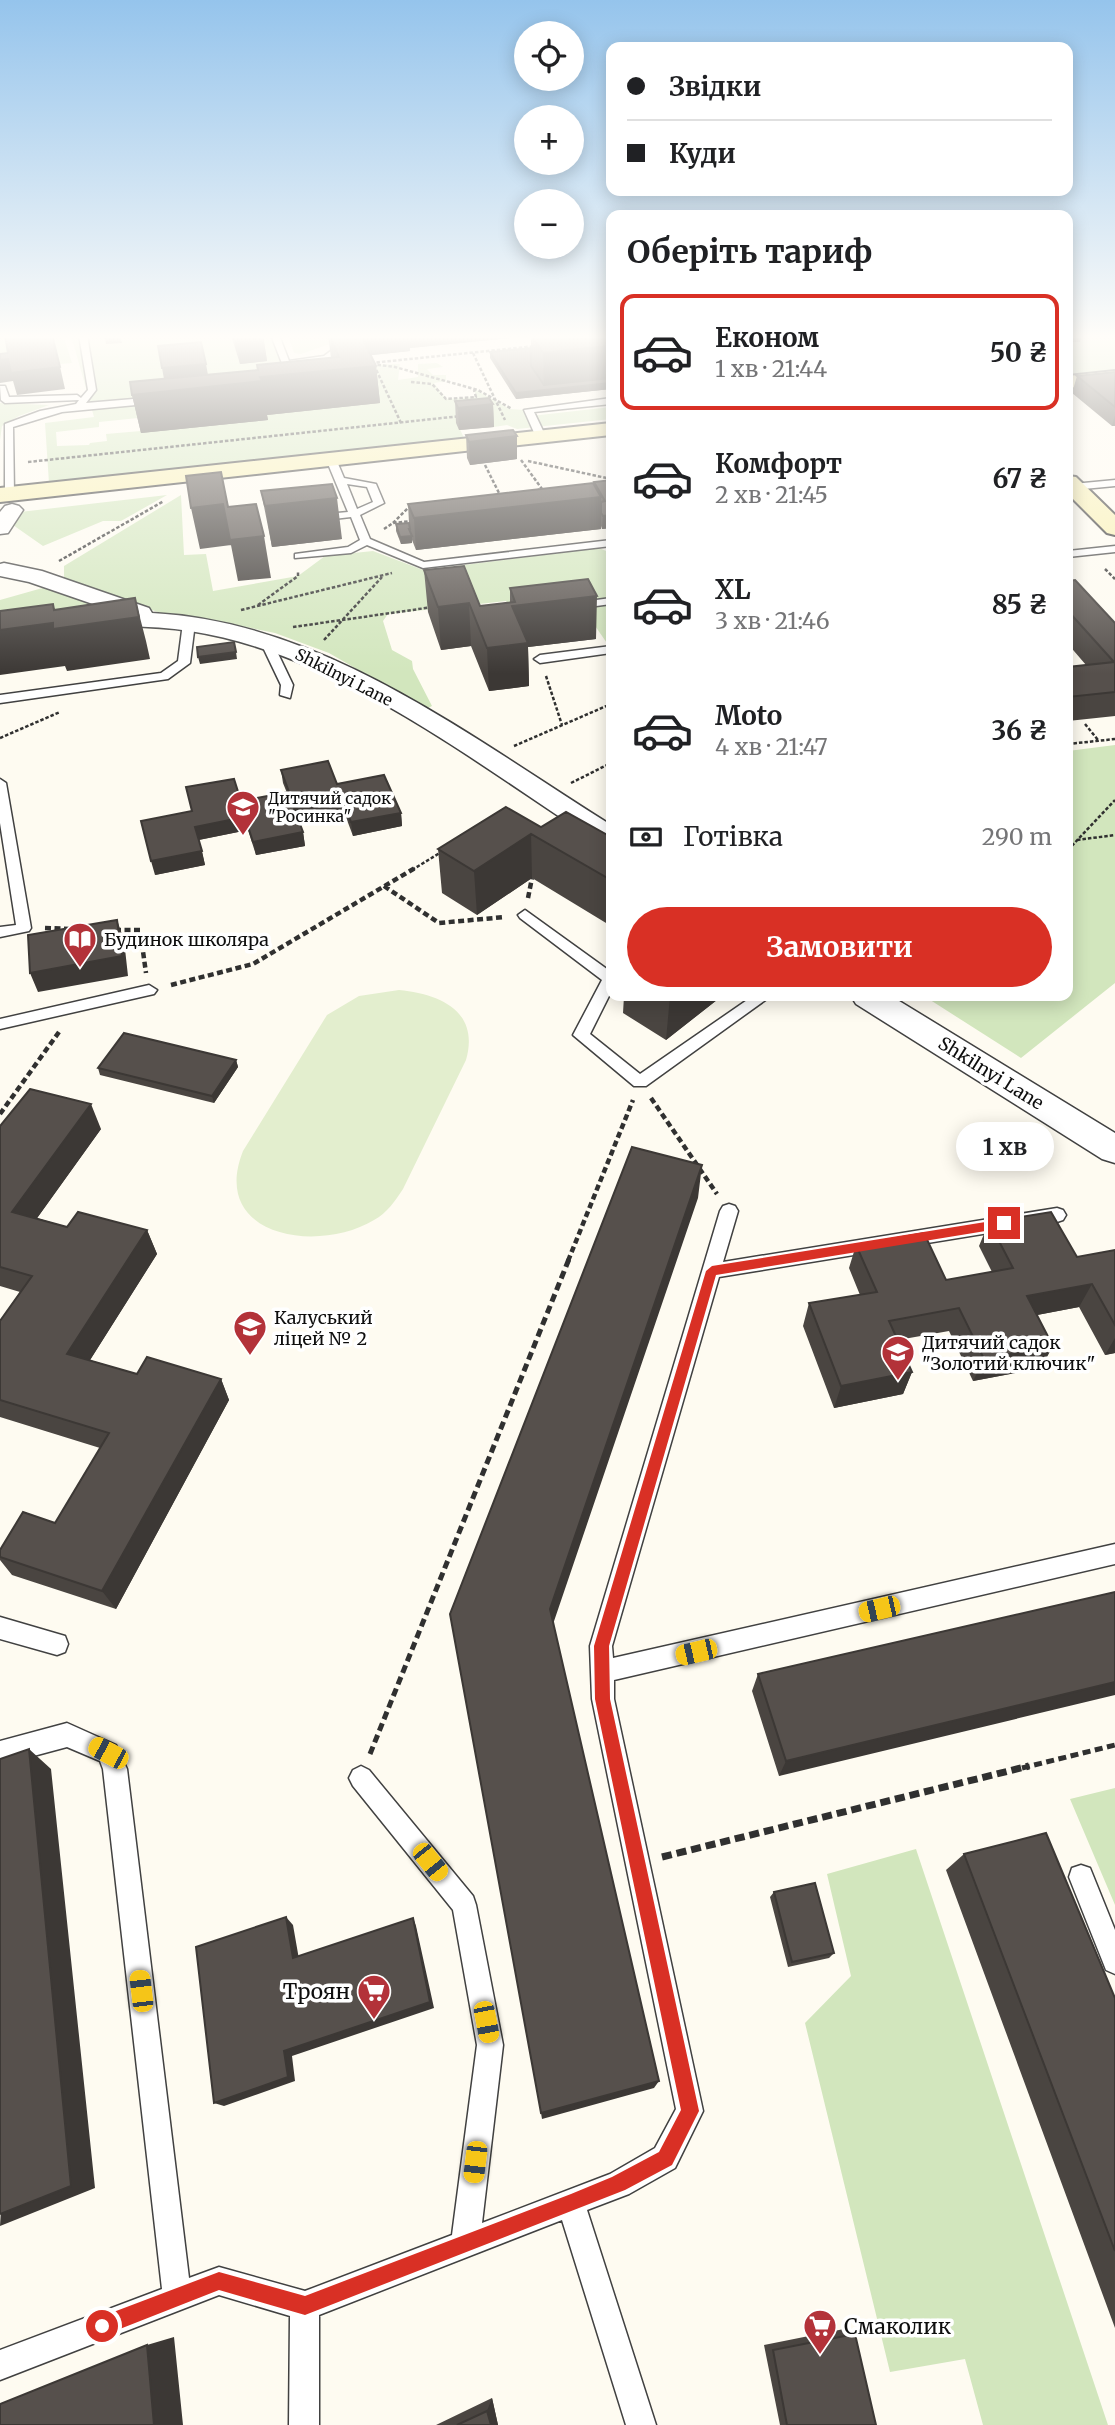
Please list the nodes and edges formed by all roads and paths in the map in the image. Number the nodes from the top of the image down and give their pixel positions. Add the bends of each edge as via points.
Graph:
1 (9, 448) edge
2 (157, 448) edge
3 (439, 448) edge
4 (331, 460) junction
5 (9, 464) junction
6 (484, 464) edge
7 (606, 479) edge
8 (342, 481) junction
9 (606, 481) edge
10 (597, 483) edge
11 (1115, 483) edge
12 (1073, 485) edge
13 (1073, 488) edge
14 (542, 489) junction
15 (532, 491) edge
16 (510, 493) edge
17 (500, 495) junction
18 (170, 497) dead end
19 (547, 497) edge
20 (503, 502) edge
21 (422, 503) edge
22 (5, 507) edge
23 (354, 514) junction
24 (303, 519) edge
25 (418, 520) edge
26 (393, 523) junction
27 (1115, 528) edge
28 (366, 541) junction
29 (606, 544) edge
30 (1115, 549) edge
31 (1073, 553) edge
32 (401, 555) junction
33 (299, 556) joint
34 (1, 565) edge
35 (423, 565) junction
36 (383, 575) junction
37 (34, 576) junction
38 (606, 602) edge
39 (442, 606) edge
40 (256, 607) junction
41 (561, 607) edge
42 (342, 620) junction
43 (177, 622) junction
44 (0, 627) edge
45 (288, 628) dead end
46 (223, 630) junction
47 (266, 641) junction
48 (606, 650) edge
49 (309, 657) junction
50 (540, 659) joint
51 (286, 695) dead end
52 (0, 699) edge
53 (606, 706) edge
54 (1085, 724) edge
55 (562, 725) junction
56 (1115, 739) edge
57 (1099, 741) junction
58 (1073, 744) edge
59 (506, 750) dead end
60 (606, 765) edge
61 (0, 783) edge
62 (540, 794) junction
63 (1115, 800) edge
64 (606, 835) edge
65 (1115, 835) edge
66 (1076, 841) junction
67 (1073, 844) edge
68 (444, 851) edge
69 (384, 886) junction
70 (525, 915) joint
71 (24, 928) junction
72 (76, 929) edge
73 (114, 930) edge
74 (0, 932) edge
75 (606, 976) edge
76 (606, 987) edge
77 (149, 990) junction
78 (756, 1001) edge
79 (875, 1001) edge
80 (77, 1008) junction
81 (0, 1024) edge
82 (640, 1082) junction
83 (0, 1114) edge
84 (1115, 1150) edge
85 (729, 1211) joint
86 (1057, 1215) dead end
87 (712, 1271) junction
88 (1115, 1555) edge
89 (0, 1628) edge
90 (57, 1644) dead end
91 (602, 1671) junction
92 (1115, 1745) edge
93 (0, 1753) edge
94 (361, 1778) joint
95 (637, 1863) junction
96 (1081, 1877) dead end
97 (1115, 1961) edge
98 (571, 2203) junction
99 (465, 2244) junction
100 (177, 2297) junction
101 (305, 2306) junction
102 (0, 2365) edge
103 (304, 2425) edge
104 (641, 2425) edge

1 - 5 lane
2 - 5 path
3 - 4 main road
4 - 8 lane
4 - 22 main road
5 - 22 lane
6 - 17 path
7 - 14 path via 521,460
8 - 23 lane
8 - 23 lane via 371,484 379,503
9 - 10 path
11 - 12 lane
13 - 27 main road
14 - 15 path
14 - 19 path
16 - 17 path
17 - 20 path
18 - 37 path
21 - 26 path via 409,505
23 - 24 lane
23 - 28 lane
25 - 26 path
26 - 28 path
28 - 32 lane
28 - 33 lane via 351,550
29 - 35 lane
30 - 31 lane
32 - 35 lane
32 - 36 path
33 - 40 path via 298,576
34 - 37 street
35 - 36 path
36 - 40 path
36 - 42 path
37 - 43 street
38 - 41 lane
39 - 42 path
40 - 43 path
40 - 46 path
42 - 45 path
42 - 49 path
43 - 44 street, Shkilnyi Lane
43 - 46 street, Shkilnyi Lane
43 - 52 lane via 184,663 164,676
46 - 47 street, Shkilnyi Lane
47 - 49 street, Shkilnyi Lane
47 - 51 lane via 287,685
48 - 50 lane
49 - 62 street, Shkilnyi Lane via 425,719
50 - 55 path
53 - 55 path
54 - 57 path
55 - 59 path
56 - 57 path
57 - 58 path
60 - 62 path
61 - 71 lane
62 - 64 street, Shkilnyi Lane
63 - 66 path
65 - 66 path
66 - 67 path
68 - 69 path
69 - 70 path via 439,923
69 - 77 path via 253,964
70 - 75 lane
71 - 72 path
71 - 74 lane
73 - 77 path via 140,930
76 - 82 lane via 581,1035
77 - 80 lane
78 - 82 lane
79 - 84 street, Shkilnyi Lane
80 - 81 lane
80 - 83 path
82 - 85 path
82 - 94 path
85 - 87 lane
86 - 87 lane
87 - 91 lane via 601,1646
88 - 91 lane
89 - 90 lane
91 - 95 lane via 603,1699
92 - 95 path
93 - 100 lane via 67,1735 108,1753 115,1769
94 - 99 lane via 464,1905 490,2045
95 - 98 lane via 690,2111 666,2158
96 - 97 lane
98 - 99 lane
98 - 104 lane
99 - 101 lane
100 - 101 lane via 219,2281
100 - 102 lane
101 - 103 lane

